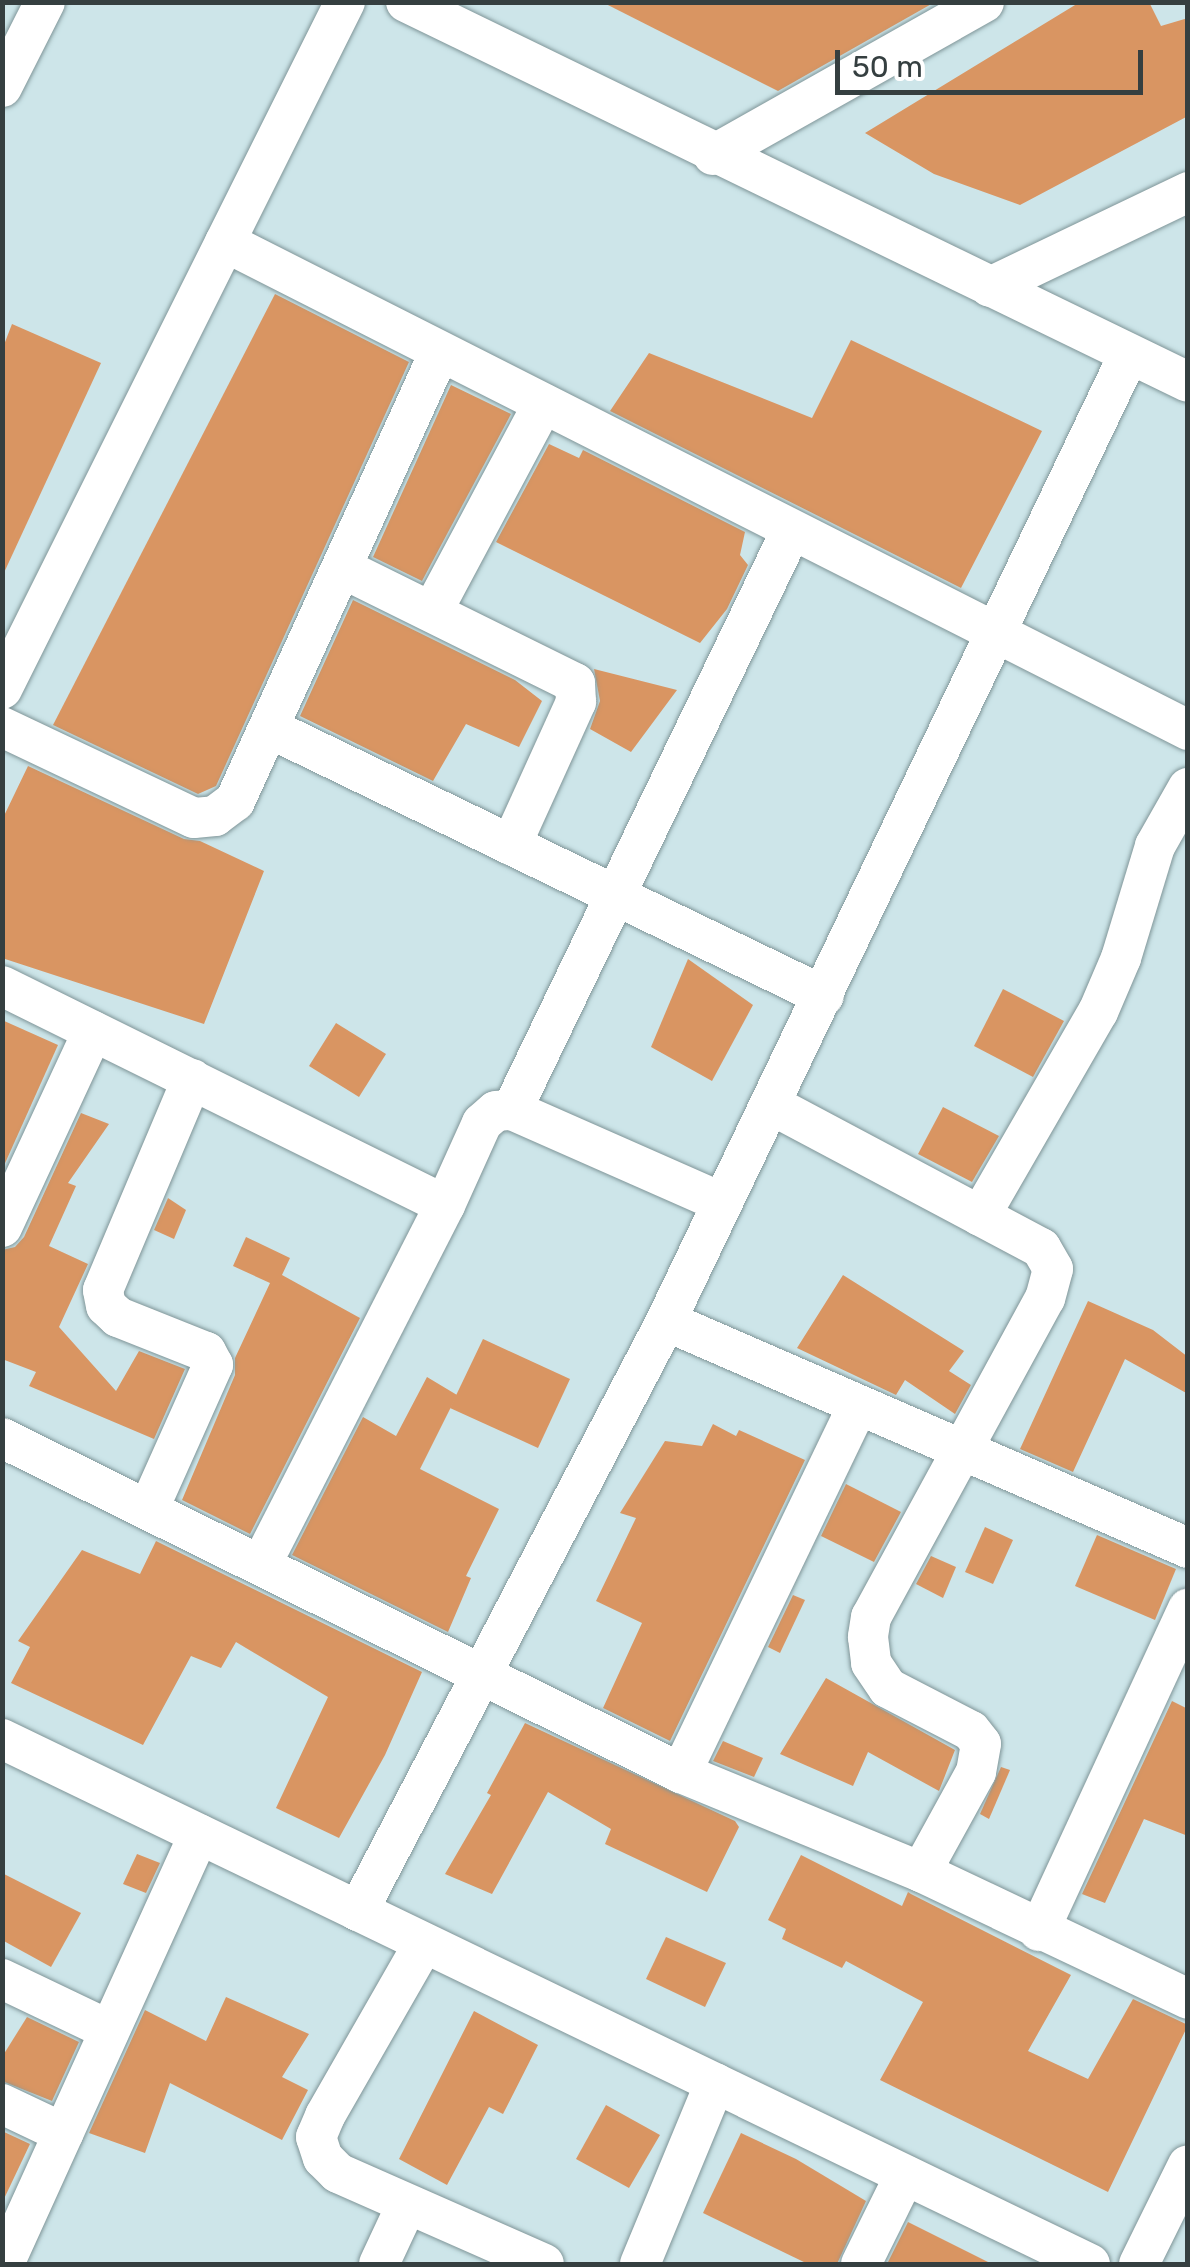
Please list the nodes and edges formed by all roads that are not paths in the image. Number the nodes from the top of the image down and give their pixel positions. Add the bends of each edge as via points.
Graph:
1 (45, 2) edge
2 (345, 2) edge
3 (406, 2) edge
4 (982, 3) edge
5 (2, 88) edge
6 (713, 155) junction
7 (1188, 192) edge
8 (225, 242) junction
9 (990, 287) junction
10 (440, 352) junction
11 (1129, 354) junction
12 (1188, 382) edge
13 (542, 404) junction
14 (792, 531) junction
15 (342, 568) junction
16 (433, 610) junction
17 (997, 636) junction
18 (2, 689) edge
19 (2, 726) edge
20 (269, 728) junction
21 (1188, 730) edge
22 (1188, 788) edge
23 (511, 846) junction
24 (618, 898) junction
25 (2, 986) edge
26 (824, 996) junction
27 (93, 1030) junction
28 (192, 1079) junction
29 (770, 1104) junction
30 (512, 1110) junction
31 (721, 1202) junction
32 (446, 1204) junction
33 (980, 1216) junction
34 (2, 1227) edge
35 (666, 1320) junction
36 (858, 1405) junction
37 (2, 1438) edge
38 (962, 1449) junction
39 (150, 1508) junction
40 (1188, 1548) edge
41 (260, 1564) junction
42 (1188, 1609) edge
43 (484, 1674) junction
44 (2, 1739) edge
45 (681, 1773) junction
46 (199, 1834) junction
47 (921, 1872) junction
48 (358, 1911) junction
49 (1038, 1930) junction
50 (424, 1943) junction
51 (2, 1979) edge
52 (1188, 1999) edge
53 (109, 2030) junction
54 (715, 2083) junction
55 (2, 2104) edge
56 (63, 2133) junction
57 (1188, 2165) edge
58 (906, 2175) junction
59 (407, 2204) junction
60 (4, 2264) edge
61 (379, 2264) edge
62 (544, 2264) edge
63 (640, 2264) edge
64 (860, 2264) edge
65 (1090, 2264) edge
66 (1139, 2264) edge

1 - 5 street
2 - 8 street
3 - 6 street
4 - 6 street
6 - 9 street
7 - 9 street
8 - 10 street
8 - 18 street
9 - 11 street
10 - 13 street
10 - 15 street
11 - 12 street
11 - 17 street
13 - 14 street
13 - 16 street
14 - 17 street
14 - 24 street
15 - 16 street
15 - 20 street
16 - 23 street via 576,682 576,702
17 - 21 street
17 - 26 street
19 - 20 street via 194,818 215,816 235,801
20 - 23 street
22 - 33 street via 1155,846 1098,1012
23 - 24 street
24 - 26 street
24 - 30 street
25 - 27 street
26 - 29 street
27 - 28 street
27 - 34 street
28 - 32 street
28 - 39 street via 103,1290 106,1306 118,1317 206,1352 212,1364
29 - 31 street
29 - 33 street
30 - 31 street
30 - 32 street via 496,1111 482,1123
31 - 35 street
32 - 41 street
33 - 38 street via 1041,1248 1053,1270 1045,1298
35 - 36 street
35 - 43 street
36 - 38 street
36 - 45 street
37 - 39 street
38 - 40 street
38 - 47 street via 879,1602 868,1637 871,1664 888,1688 971,1731 981,1744 976,1772
39 - 41 street
41 - 43 street
42 - 49 street
43 - 45 street
43 - 48 street
44 - 46 street
45 - 47 street
46 - 48 street
46 - 53 street
47 - 49 street
48 - 50 street
49 - 52 street
50 - 54 street
50 - 59 street via 316,2137 338,2173
51 - 53 street
53 - 56 street
54 - 58 street
54 - 63 street
55 - 56 street
56 - 60 street
57 - 66 street
58 - 64 street
58 - 65 street
59 - 61 street
59 - 62 street

